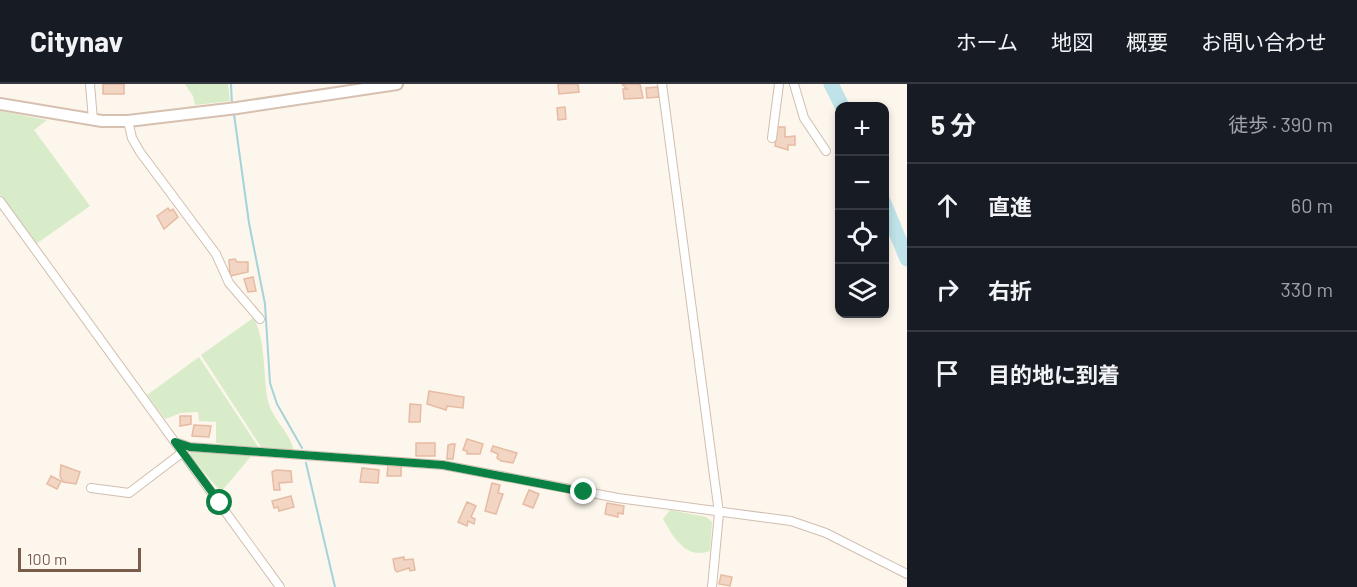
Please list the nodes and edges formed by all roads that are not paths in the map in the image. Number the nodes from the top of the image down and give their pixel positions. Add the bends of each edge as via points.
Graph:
1 (90, 84) edge
2 (397, 84) edge
3 (662, 84) edge
4 (779, 84) edge
5 (794, 84) edge
6 (0, 104) edge
7 (93, 120) junction
8 (128, 121) junction
9 (772, 138) dead end
10 (826, 152) dead end
11 (0, 201) edge
12 (260, 319) dead end
13 (175, 442) junction
14 (183, 452) junction
15 (91, 488) dead end
16 (720, 513) junction
17 (907, 574) edge
18 (280, 587) edge
19 (712, 587) edge

1 - 7 street
2 - 8 street
3 - 16 street
4 - 9 street
5 - 10 street via 804,118
6 - 7 street
7 - 8 street
8 - 12 street via 140,152 216,254 229,283
11 - 13 street
13 - 14 street
13 - 16 street via 190,447 443,465
14 - 15 street via 129,493
14 - 18 street
16 - 17 street via 791,521 826,533
16 - 19 street

